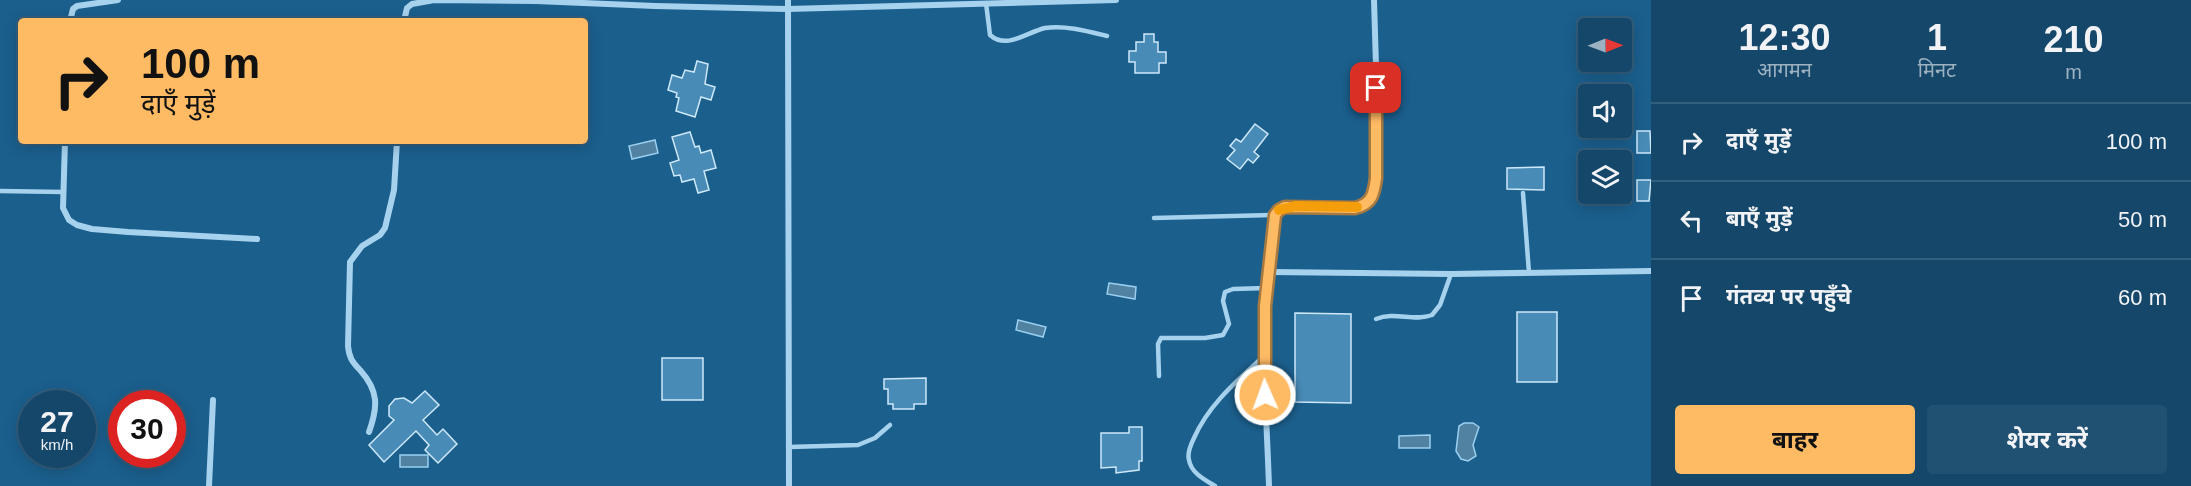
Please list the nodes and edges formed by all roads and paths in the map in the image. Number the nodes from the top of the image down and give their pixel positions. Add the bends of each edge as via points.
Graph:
1 (118, 0) edge
2 (536, 0) edge
3 (788, 0) edge
4 (1116, 0) edge
5 (1374, 0) edge
6 (655, 3) edge
7 (986, 3) junction
8 (788, 9) junction
9 (71, 18) edge
10 (405, 18) edge
11 (1107, 36) dead end
12 (65, 144) edge
13 (397, 144) edge
14 (0, 191) edge
15 (63, 192) junction
16 (1523, 193) dead end
17 (1275, 215) junction
18 (1154, 218) dead end
19 (257, 238) dead end
20 (1651, 271) edge
21 (1268, 272) junction
22 (1529, 273) junction
23 (1451, 274) junction
24 (1266, 288) junction
25 (1376, 319) dead end
26 (1264, 356) junction
27 (1159, 376) dead end
28 (213, 400) dead end
29 (890, 425) dead end
30 (369, 432) dead end
31 (789, 447) junction
32 (209, 486) edge
33 (789, 486) edge
34 (1215, 486) edge
35 (1269, 486) edge

1 - 9 street via 77,6
2 - 6 street
2 - 10 street via 422,1 407,8
3 - 8 street
4 - 7 street
5 - 17 street via 1375,192 1363,206 1285,207
6 - 8 street
7 - 8 street
7 - 11 lane via 990,35 996,40 1062,27
8 - 31 street
12 - 15 street
13 - 30 street via 394,190 385,228 362,246 350,262 348,346 350,359 374,391 376,407
14 - 15 lane
15 - 19 street via 65,215 77,225 92,229
16 - 22 lane
17 - 18 lane
17 - 21 street
20 - 22 street
21 - 23 street
21 - 24 street
22 - 23 street
23 - 25 lane via 1432,315
24 - 26 street
24 - 27 lane via 1225,292 1223,301 1229,324 1223,335 1161,338
26 - 34 lane via 1212,407 1192,442 1189,461 1198,475
26 - 35 street
28 - 32 street
29 - 31 lane via 875,438 858,445
31 - 33 street

